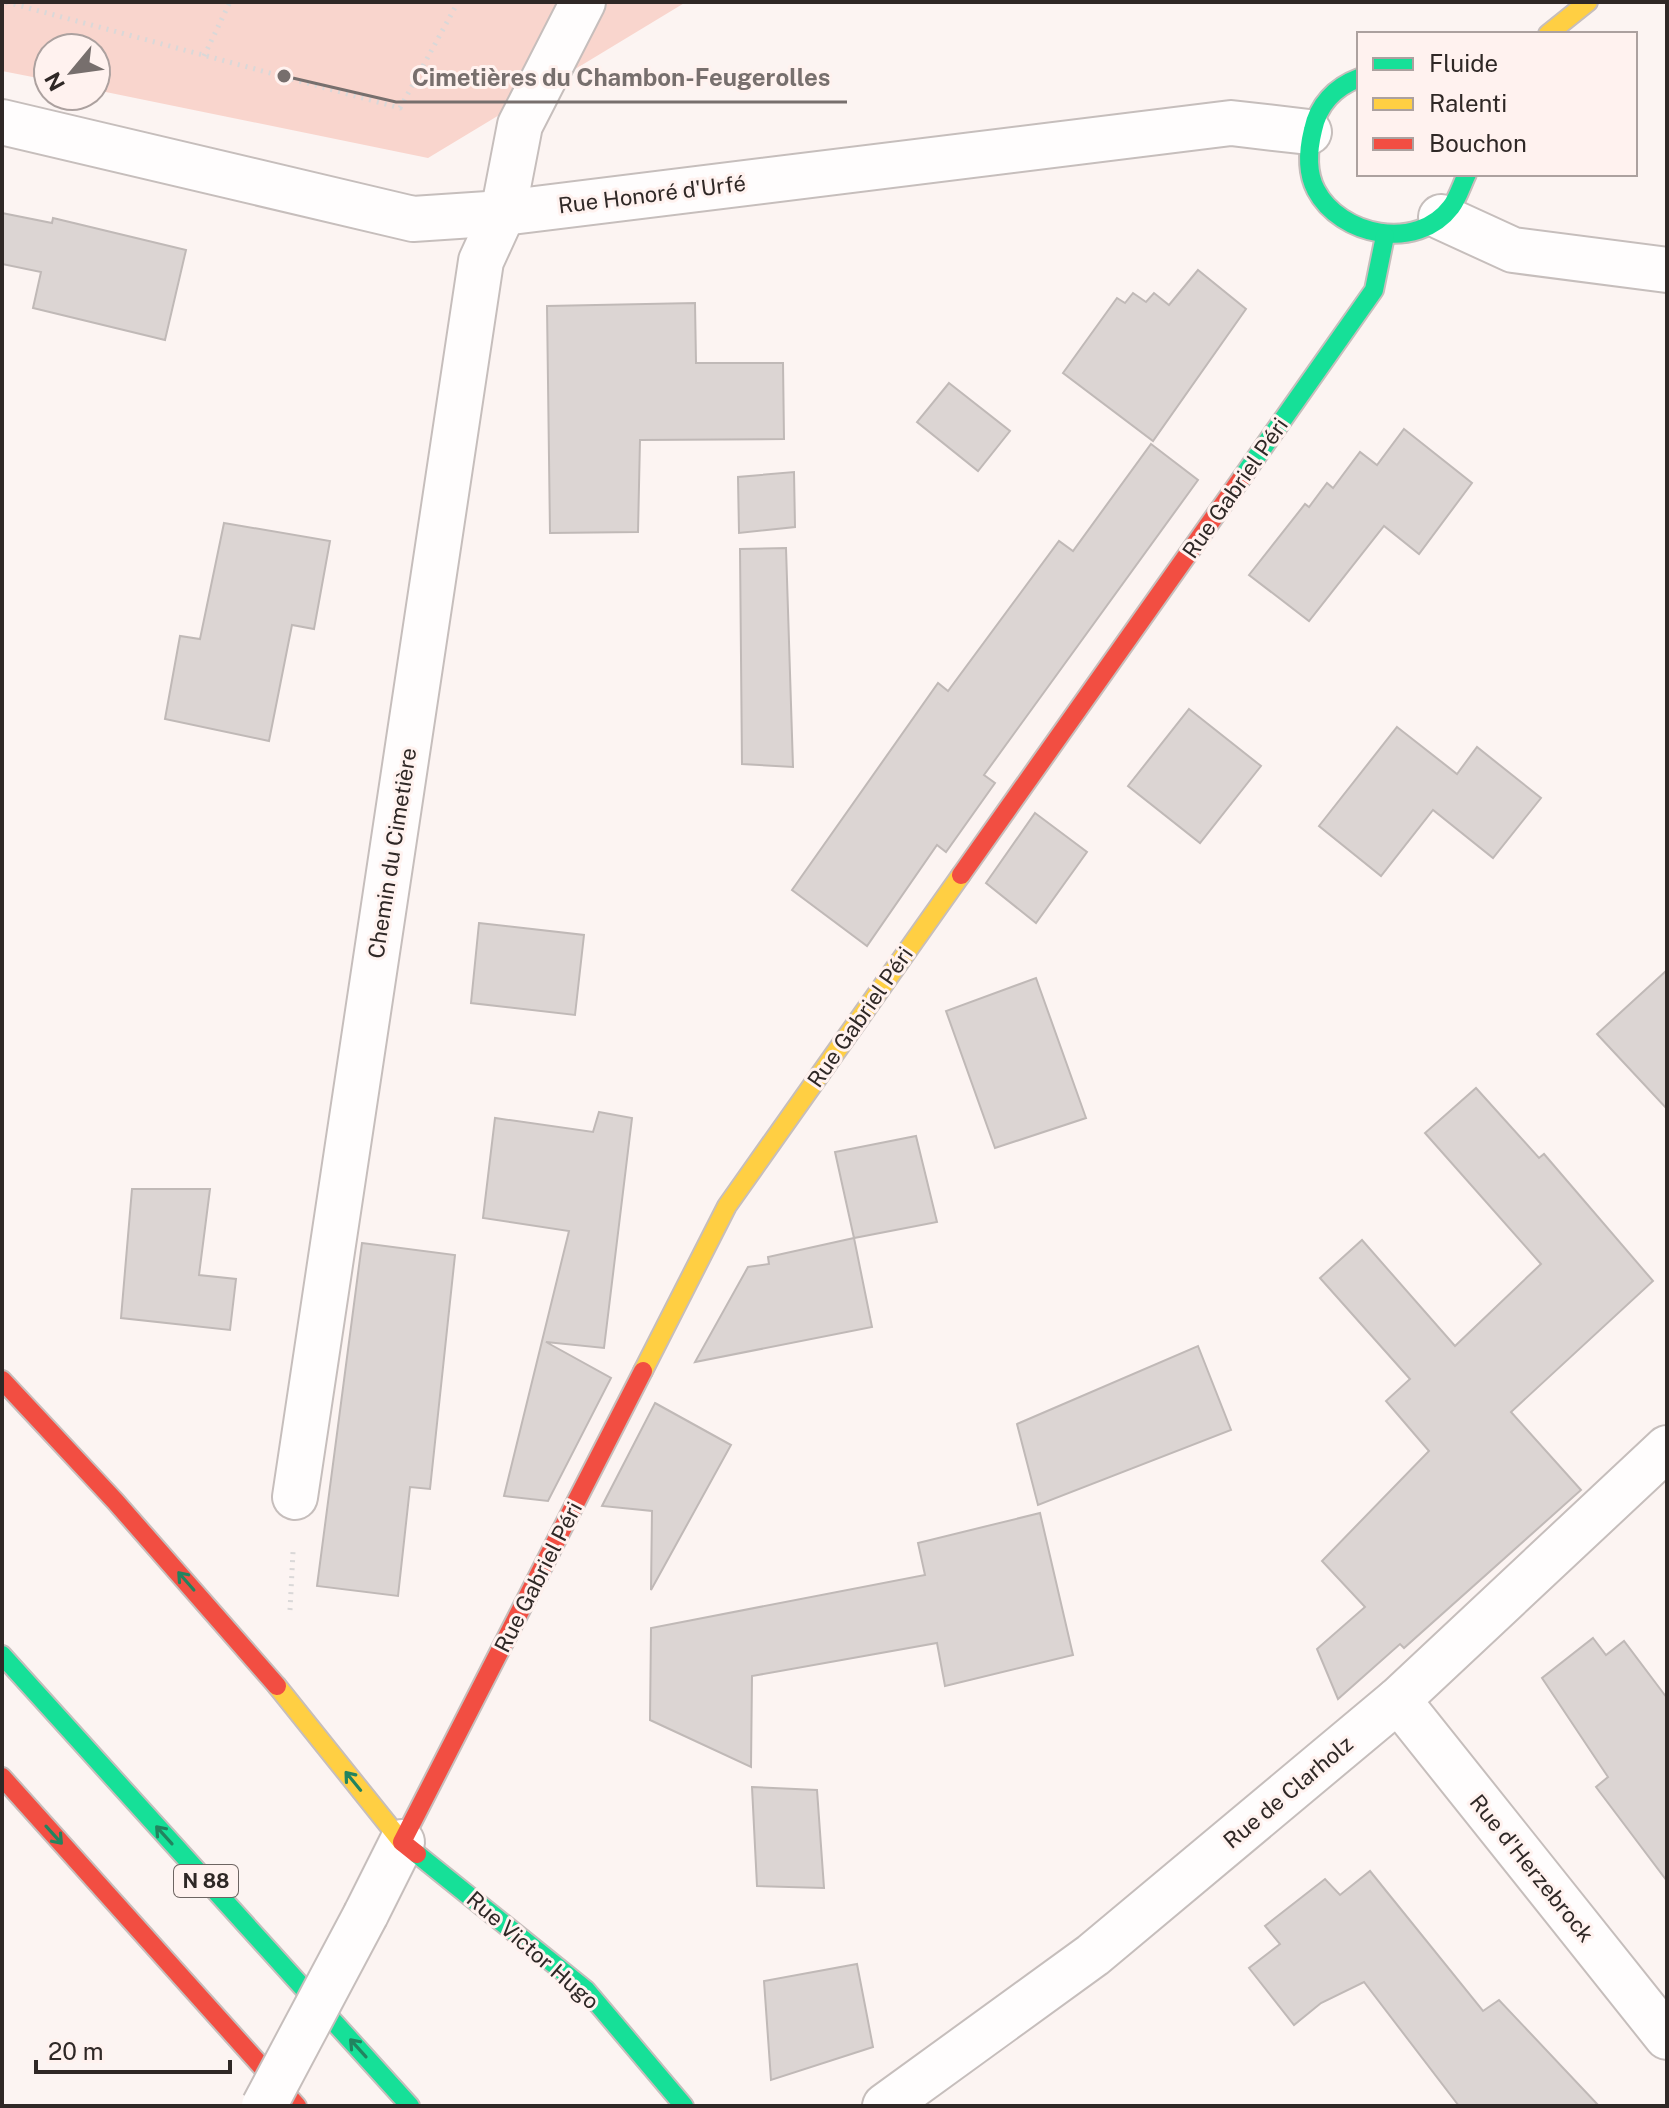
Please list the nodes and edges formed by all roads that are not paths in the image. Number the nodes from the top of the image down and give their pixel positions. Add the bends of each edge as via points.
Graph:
1 (583, 2) edge
2 (1588, 2) edge
3 (1550, 32) edge
4 (1357, 79) edge
5 (2, 122) edge
6 (1309, 132) junction
7 (1466, 176) edge
8 (503, 213) junction
9 (1441, 217) junction
10 (1385, 236) junction
11 (1667, 270) edge
12 (2, 1380) edge
13 (1667, 1448) edge
14 (295, 1497) dead end
15 (2, 1655) edge
16 (1398, 1700) junction
17 (2, 1777) edge
18 (402, 1842) junction
19 (1667, 2037) edge
20 (264, 2106) edge
21 (297, 2106) edge
22 (410, 2106) edge
23 (684, 2106) edge
24 (885, 2106) edge

1 - 8 street, Chemin du Cimetière via 520,125
2 - 3 main road
4 - 6 main road via 1332,93
5 - 8 street, Rue Honoré d'Urfé via 413,219
6 - 8 street, Rue Honoré d'Urfé via 1231,123
6 - 10 main road via 1306,157 1322,203 1361,231
7 - 9 main road via 1457,200
8 - 14 street, Chemin du Cimetière via 481,261
9 - 10 main road via 1423,228
9 - 11 street via 1513,250
10 - 18 main road, Rue Gabriel Péri via 1374,290 727,1206
18 -> 12 main road, Rue Victor Hugo via 261,1666
13 - 16 street, Rue de Clarholz
22 -> 15 main road, N 88
16 - 19 street, Rue d'Herzebrock
16 - 24 street, Rue de Clarholz via 1093,1955
17 -> 21 main road
18 - 20 street, bridge
18 - 23 main road, Rue Victor Hugo via 586,1990

